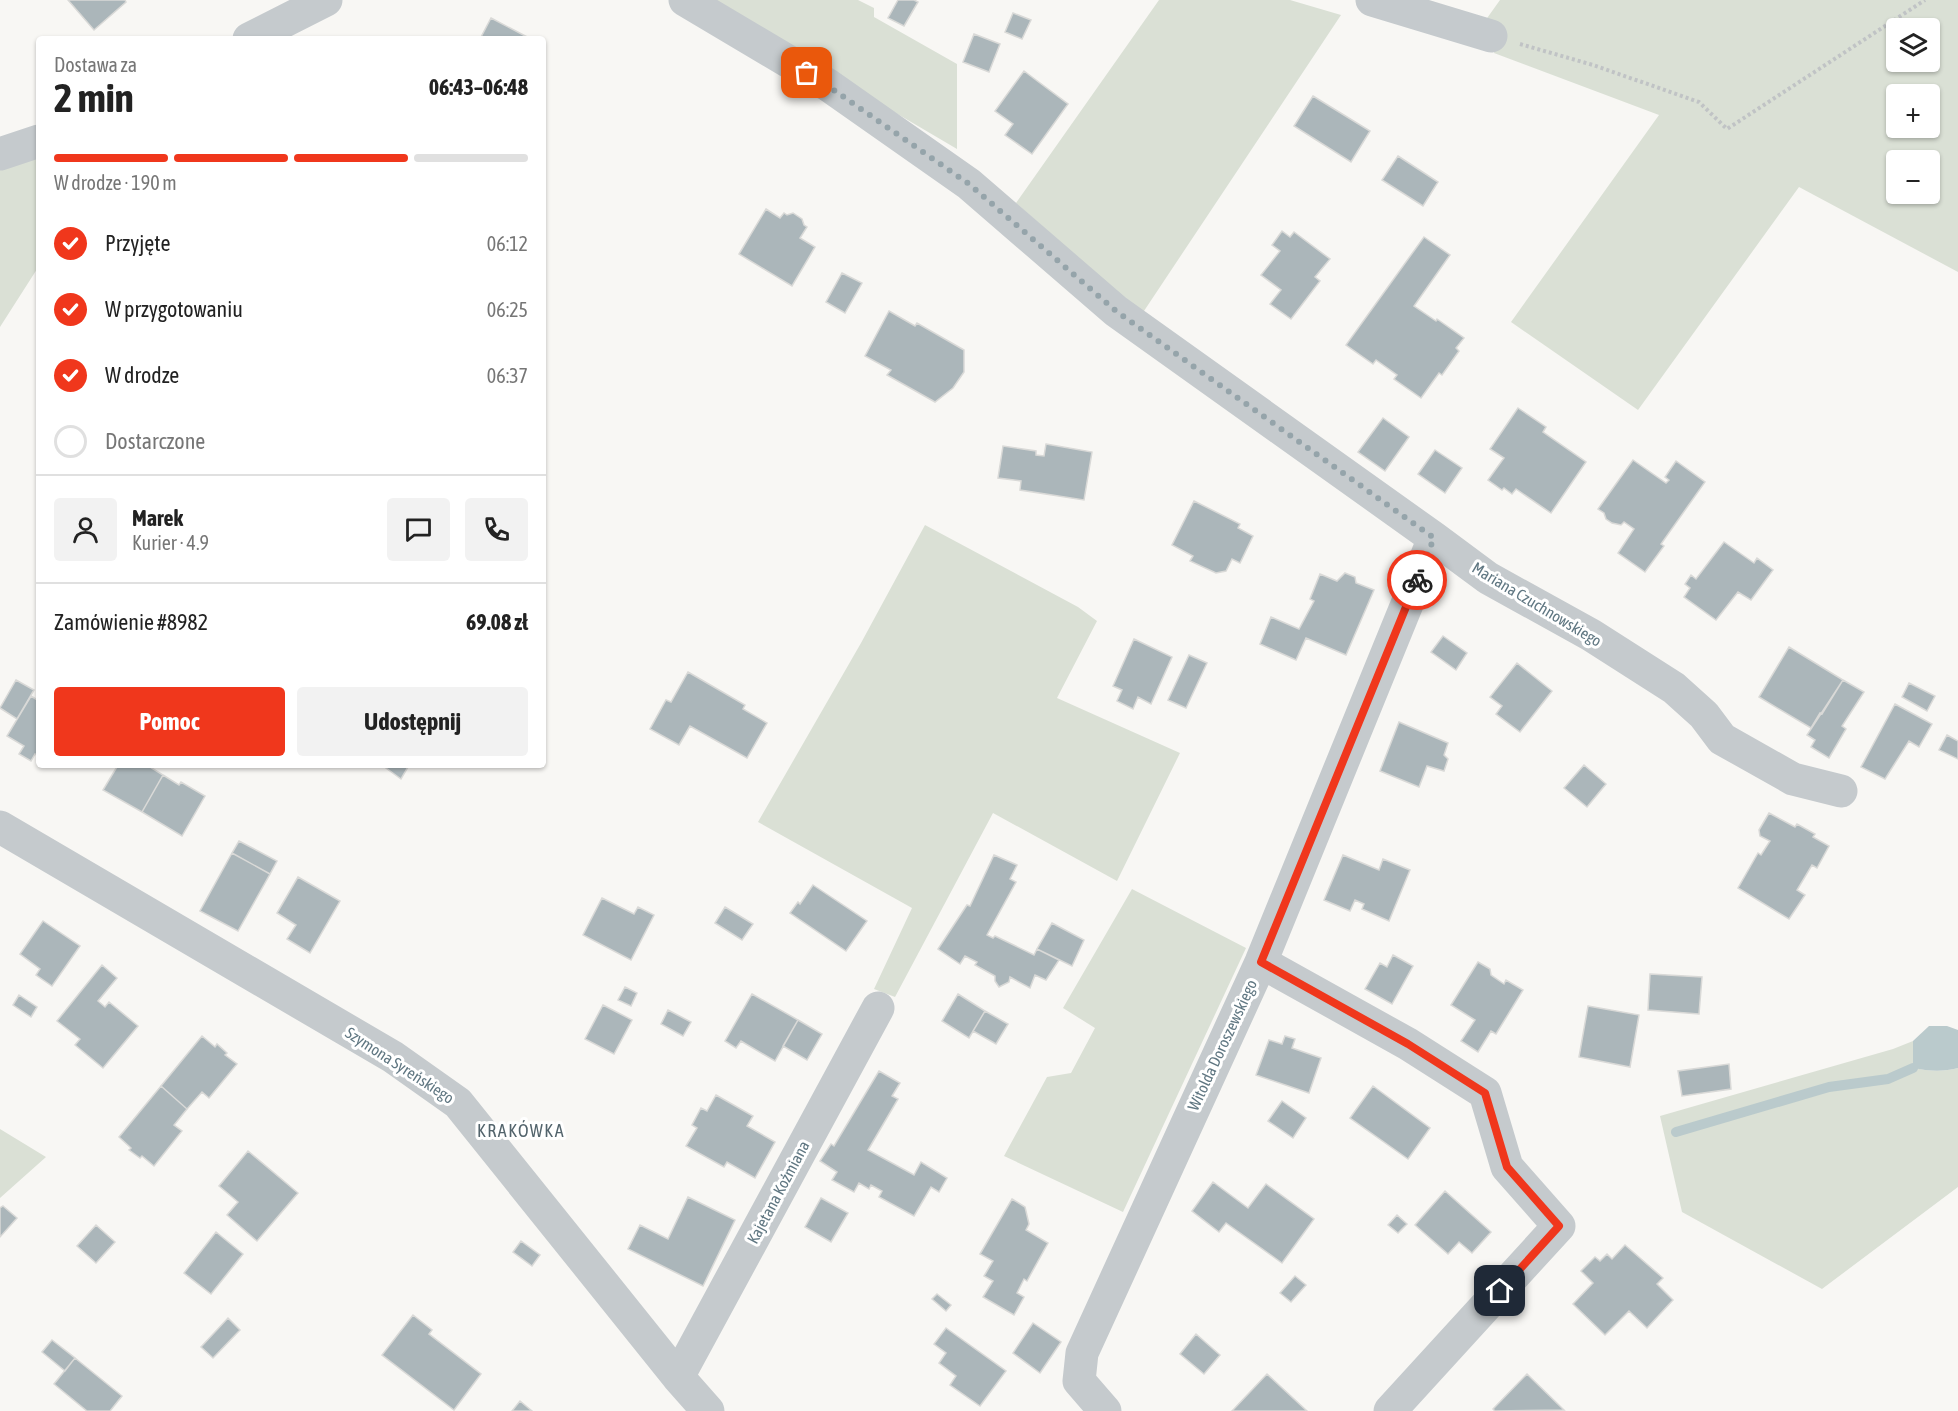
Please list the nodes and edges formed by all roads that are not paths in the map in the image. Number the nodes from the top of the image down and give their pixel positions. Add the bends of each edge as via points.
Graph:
1 (326, 0) edge
2 (685, 0) edge
3 (1372, 0) edge
4 (255, 36) edge
5 (1491, 36) road end
6 (36, 142) edge
7 (0, 154) edge
8 (1434, 538) junction
9 (1841, 791) dead end
10 (0, 827) edge
11 (1261, 962) junction
12 (878, 1008) dead end
13 (678, 1377) junction
14 (708, 1411) edge
15 (1105, 1411) edge
16 (1390, 1411) edge

1 - 4 street
2 - 8 street, Mariana Czuchnowskiego via 828,86 969,184 1116,311
3 - 5 street
6 - 7 street
8 - 9 street, Mariana Czuchnowskiego via 1488,578 1591,635 1674,688 1704,715 1722,739 1793,779
8 - 11 street, Witolda Doroszewskiego
10 - 13 street, Szymona Syreńskiego via 393,1057 458,1103
11 - 15 street, Witolda Doroszewskiego via 1082,1353 1079,1381
11 - 16 street via 1408,1044 1485,1093 1507,1167 1559,1226
12 - 13 street, Kajetana Koźmiana
13 - 14 street, Szymona Syreńskiego

